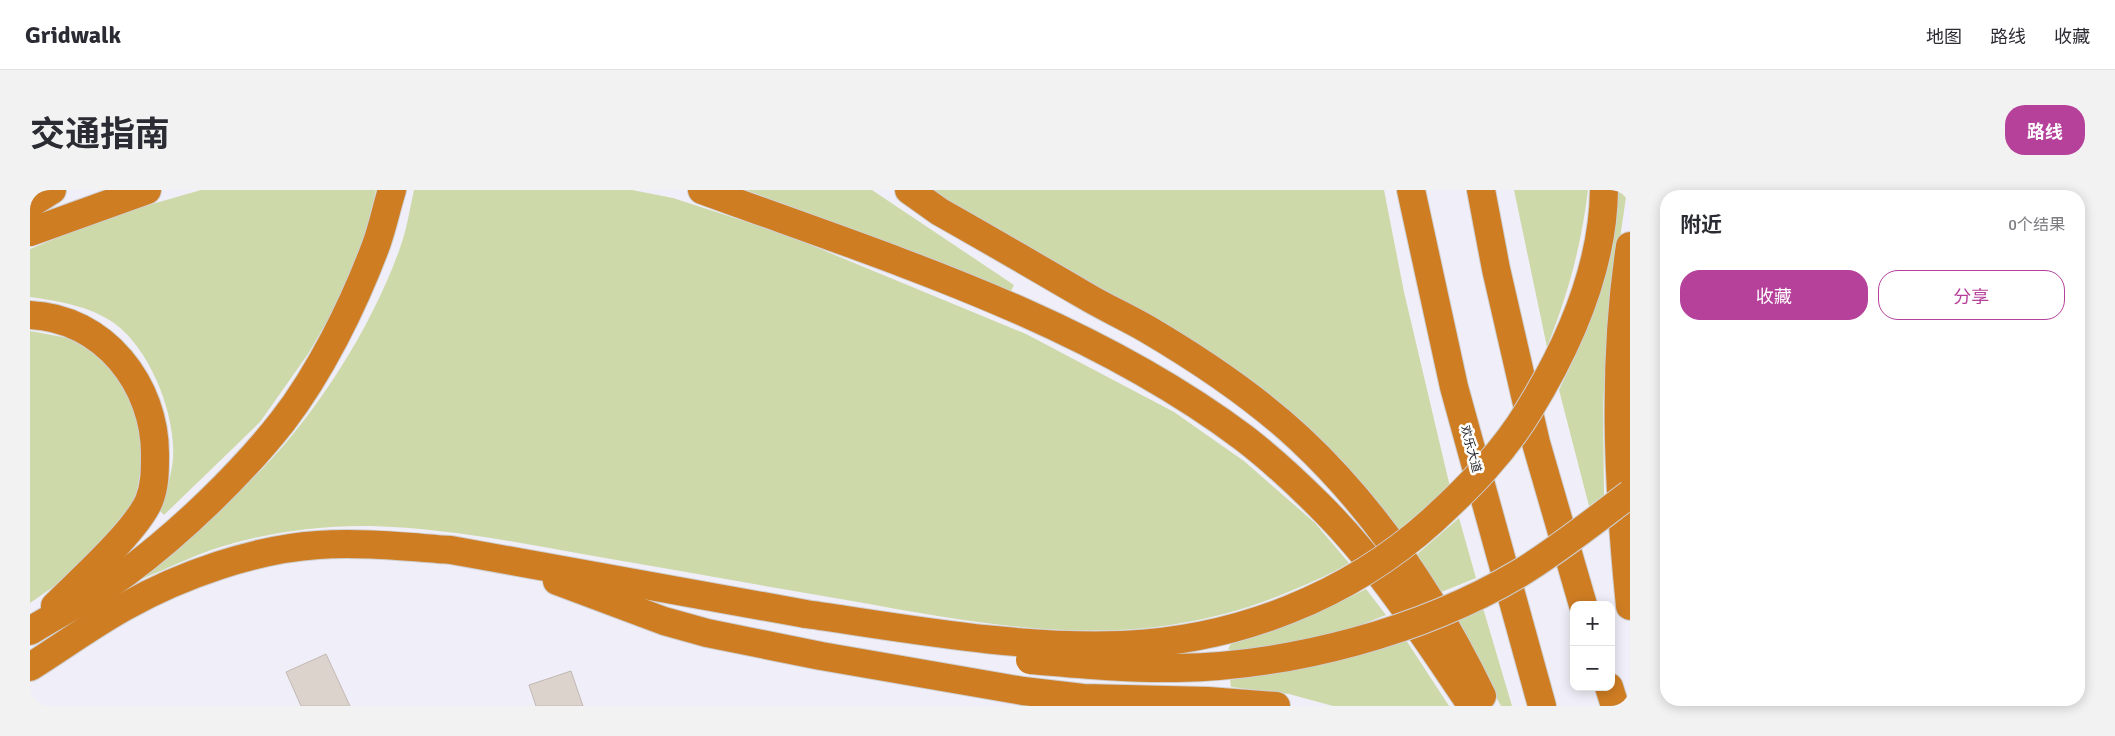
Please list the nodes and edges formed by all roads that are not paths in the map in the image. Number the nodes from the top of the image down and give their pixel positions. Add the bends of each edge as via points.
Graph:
1 (52, 190) edge
2 (147, 190) edge
3 (392, 190) edge
4 (702, 190) edge
5 (909, 190) edge
6 (1411, 190) edge
7 (1481, 190) edge
8 (1604, 190) edge
9 (30, 204) edge
10 (30, 232) edge
11 (1630, 246) edge
12 (30, 315) edge
13 (1630, 494) edge
14 (624, 593) junction
15 (1582, 601) edge
16 (1630, 606) edge
17 (806, 614) junction
18 (31, 630) edge
19 (30, 667) edge
20 (1610, 691) edge
21 (1276, 706) edge
22 (1472, 706) edge
23 (1487, 706) edge
24 (1542, 706) edge
25 (1615, 706) edge

1 - 9 highway
2 - 10 highway
3 - 18 highway via 376,247 337,331 282,421 190,518 127,572
4 - 22 highway via 978,293 1063,331 1181,394 1244,438 1321,506 1393,592
5 - 23 highway via 940,212 1147,329 1245,394 1298,437 1340,479 1413,574 1459,649
6 - 24 highway, 欢乐大道 via 1454,387
7 - 15 highway via 1536,443
8 - 17 highway, bridge via 1598,243 1577,316 1561,353 1522,421 1488,467 1414,537 1387,558 1333,590 1304,604 1228,630 1123,645 1003,640
11 - 16 highway via 1622,300 1618,456
12 - 18 highway via 70,323 99,338 122,358 146,402 154,426 155,452 155,478 139,519
13 - 17 highway, bridge via 1539,561 1456,605 1369,636 1263,662 1141,668 1010,658 909,639
14 - 17 highway
14 - 19 highway via 504,560 451,550 317,545 228,562 155,590
14 - 21 highway via 664,621 724,637 982,685 1083,698
20 - 25 highway

